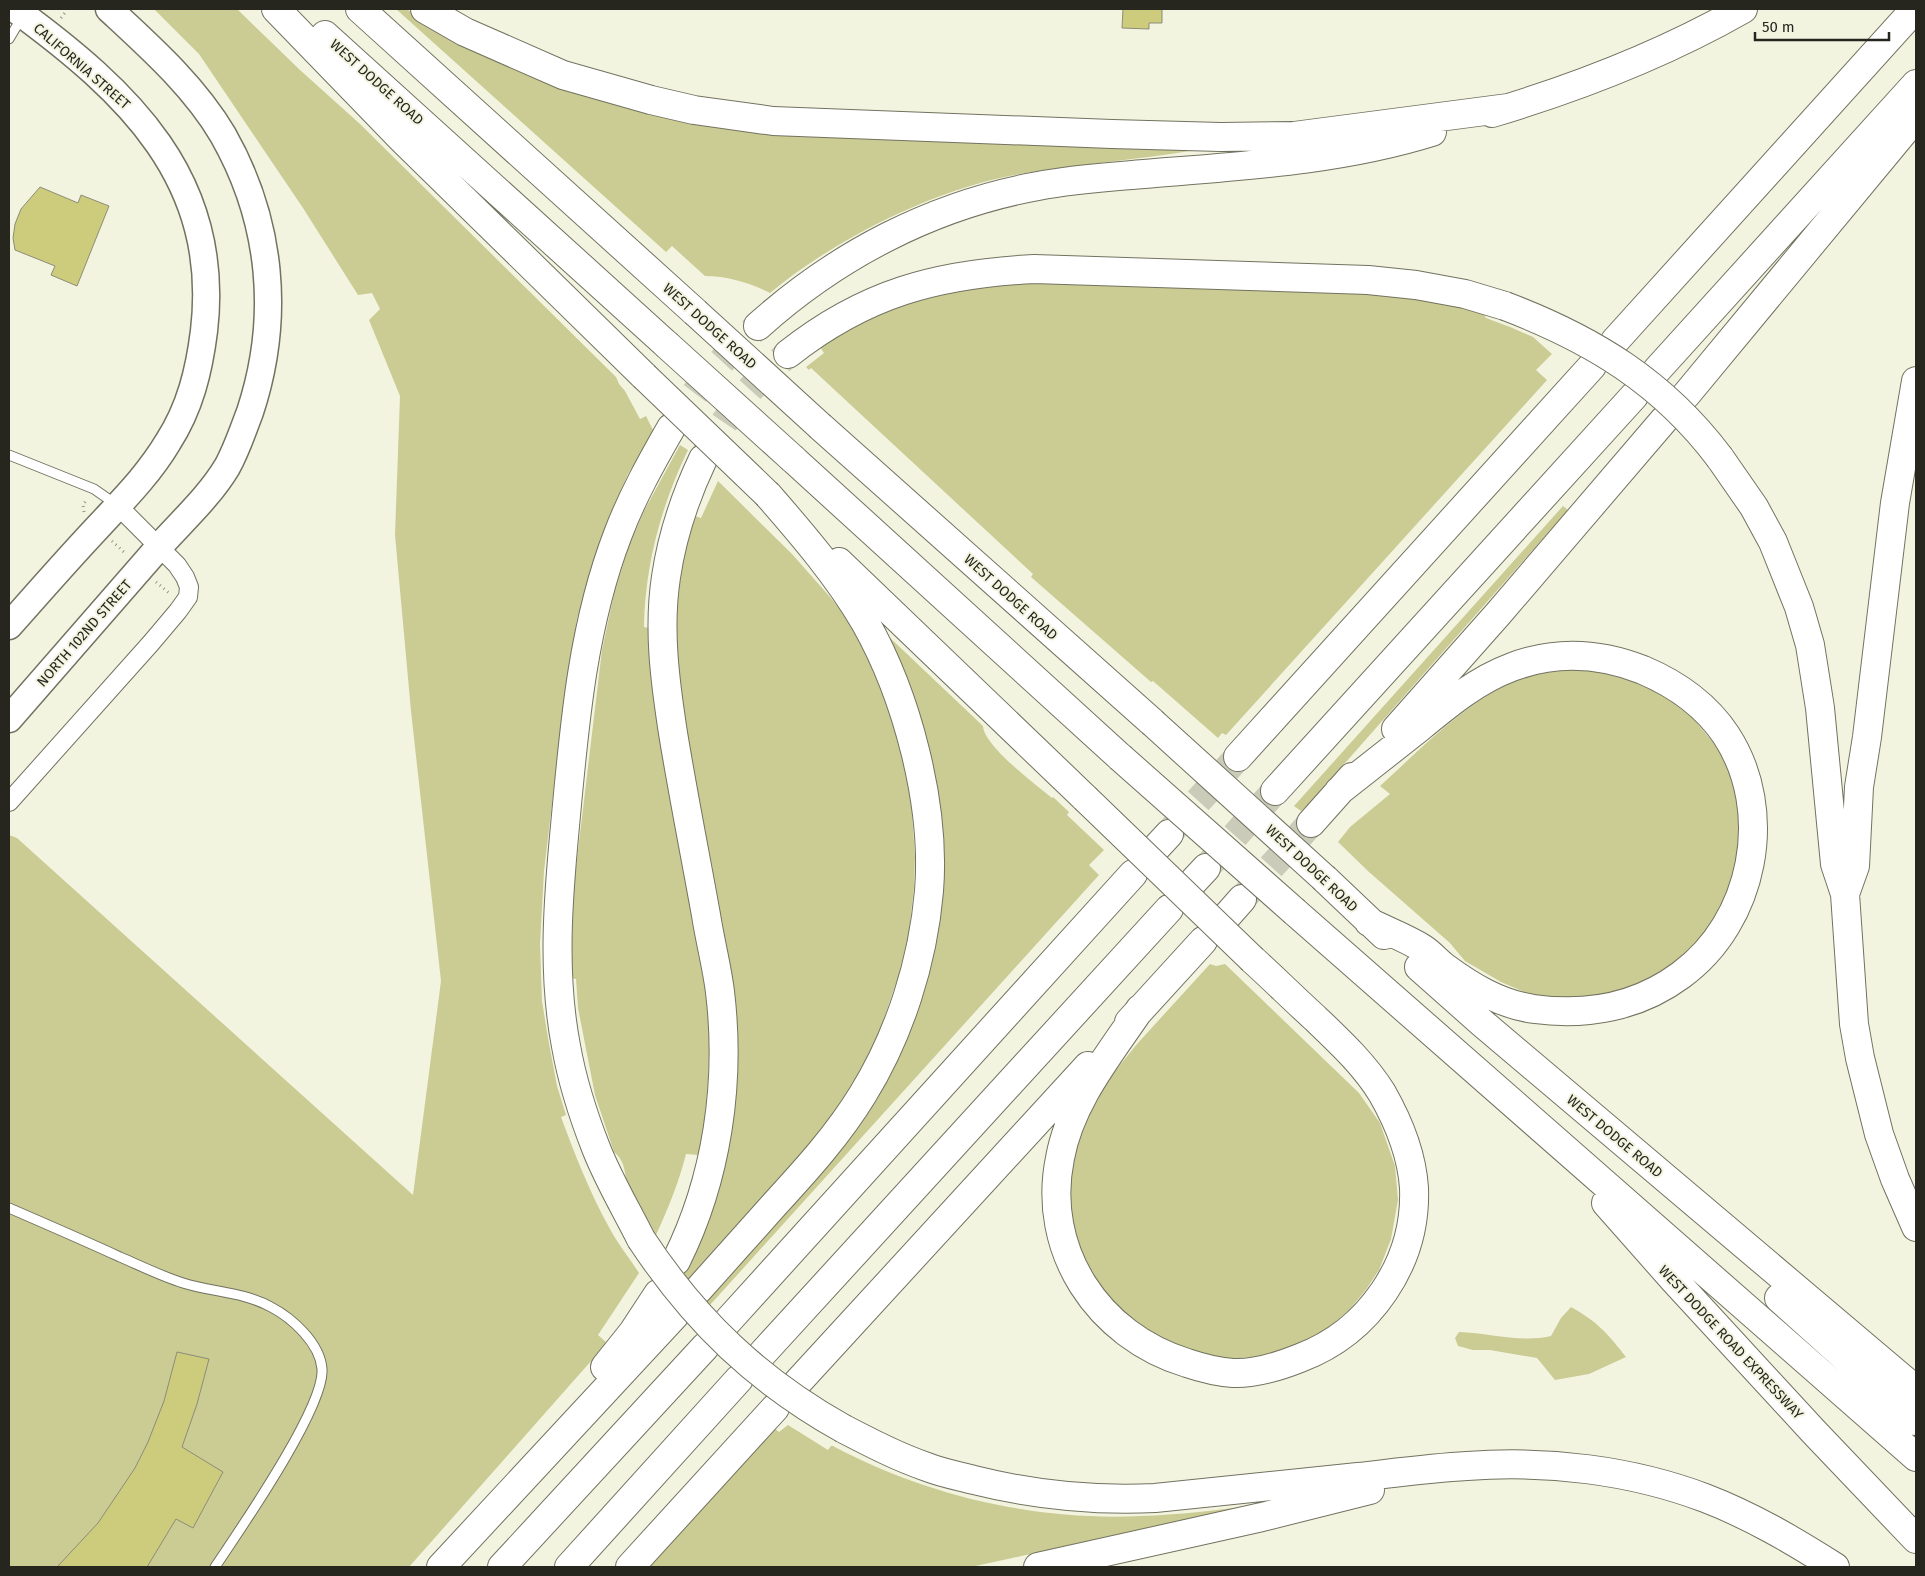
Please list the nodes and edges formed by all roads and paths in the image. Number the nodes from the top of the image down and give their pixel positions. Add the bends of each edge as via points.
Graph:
1 (109, 9) edge
2 (276, 9) edge
3 (296, 9) edge
4 (360, 9) edge
5 (425, 9) edge
6 (1743, 9) edge
7 (1916, 9) edge
8 (22, 11) edge
9 (9, 38) edge
10 (1916, 84) edge
11 (1508, 108) junction
12 (1916, 117) edge
13 (758, 326) tunnel mouth
14 (1615, 340) dead end
15 (788, 354) tunnel mouth
16 (1592, 366) dead end
17 (1657, 370) dead end
18 (1916, 381) edge
19 (1686, 395) dead end
20 (1634, 396) dead end
21 (1664, 420) dead end
22 (671, 428) tunnel mouth
23 (9, 455) edge
24 (703, 460) tunnel mouth
25 (768, 495) junction
26 (118, 506) junction
27 (110, 539) dead end
28 (160, 546) junction
29 (125, 553) dead end
30 (155, 581) dead end
31 (174, 597) dead end
32 (9, 626) edge
33 (9, 719) edge
34 (1238, 757) tunnel mouth
35 (1275, 791) tunnel mouth
36 (1339, 791) junction
37 (9, 802) edge
38 (1310, 823) tunnel mouth
39 (1133, 874) dead end
40 (1845, 894) junction
41 (1169, 908) dead end
42 (1370, 922) junction
43 (1204, 941) dead end
44 (1140, 1009) junction
45 (1552, 1138) junction
46 (1666, 1180) junction
47 (9, 1208) edge
48 (1916, 1227) edge
49 (676, 1261) dead end
50 (698, 1290) dead end
51 (667, 1305) dead end
52 (727, 1322) dead end
53 (705, 1347) dead end
54 (762, 1354) dead end
55 (739, 1379) dead end
56 (798, 1382) dead end
57 (1916, 1390) edge
58 (776, 1408) dead end
59 (1916, 1421) edge
60 (1916, 1457) edge
61 (1468, 1466) junction
62 (1916, 1539) edge
63 (215, 1567) edge
64 (441, 1567) edge
65 (502, 1567) edge
66 (569, 1567) edge
67 (630, 1567) edge
68 (1038, 1567) edge
69 (1836, 1567) edge

1 - 28 main road via 193,93 222,134 254,209 266,260 269,304 266,339 256,394 244,428 222,474
2 - 25 highway, bridge via 402,139
3 - 45 highway, WEST DODGE ROAD, bridge via 1120,757
4 - 42 highway, WEST DODGE ROAD, bridge
5 - 11 highway via 465,32 563,75 694,110 773,121 1112,134 1294,136
6 - 11 highway via 1629,65
7 - 14 highway
8 - 9 lane
8 - 26 main road, CALIFORNIA STREET via 128,105 163,148 196,218 205,266 206,312 201,356 192,393 175,431 159,456
10 - 17 highway
11 - 13 highway via 1394,144 1336,155 1067,181 1005,192 926,218 866,248 811,283
12 - 19 highway
15 - 40 highway, bridge via 844,315 885,296 931,281 969,274 1034,269 1368,280 1416,285 1505,306 1567,332 1623,365 1689,420 1754,507 1773,542 1810,645 1820,708 1835,864
16 - 34 highway
18 - 40 highway via 1894,504 1859,787 1855,866
20 - 35 highway
21 - 36 highway via 1466,651
22 - 61 highway, bridge via 627,511 608,562 595,612 569,781 557,942 566,1045 573,1079 596,1149 641,1239 670,1280 717,1335 738,1354 788,1394 844,1429 928,1468 1005,1488 1043,1495 1123,1500
23 - 26 lane via 94,489
24 - 49 highway via 684,504 672,544 664,596 663,638 678,767 720,992 722,1091 708,1176 696,1215
25 - 44 highway, bridge via 1347,1048 1382,1094 1402,1133 1414,1188 1407,1243 1384,1292 1369,1311 1333,1343 1263,1370 1234,1373 1205,1369 1168,1358 1141,1344 1117,1326 1095,1303 1078,1276 1066,1251 1058,1221 1056,1188 1060,1157 1080,1101
25 - 50 highway via 812,545 850,597 888,669 911,732 923,791 929,846 929,890 912,982 898,1021 864,1092 815,1161
26 - 28 street
26 - 32 main road
27 - 29 path
28 - 33 main road, NORTH 102ND STREET
28 - 37 street via 185,577 188,597
30 - 31 path
36 - 38 highway
36 - 42 highway via 1481,681 1513,666 1567,655 1596,656 1625,663 1658,676 1686,693 1726,736 1748,788 1753,844 1744,888 1730,920 1700,959 1682,975 1657,991 1630,1002 1597,1010 1564,1011 1532,1009 1496,999 1474,988 1423,949
39 - 52 highway
40 - 48 highway via 1854,1024 1860,1058 1879,1134
41 - 54 highway
42 - 46 highway, WEST DODGE ROAD via 1480,1022
43 - 44 highway
44 - 56 highway
45 - 60 highway
45 - 62 highway, WEST DODGE ROAD EXPRESSWAY via 1635,1237
46 - 57 highway
46 - 59 highway via 1713,1239
47 - 63 lane via 183,1283 269,1306 294,1323 320,1357 320,1386 313,1403 278,1469
51 - 64 highway via 633,1332 481,1522
53 - 65 highway
55 - 66 highway
58 - 67 highway
61 - 68 highway via 1262,1517
61 - 69 highway via 1549,1466 1598,1471 1650,1482 1705,1498 1759,1522

